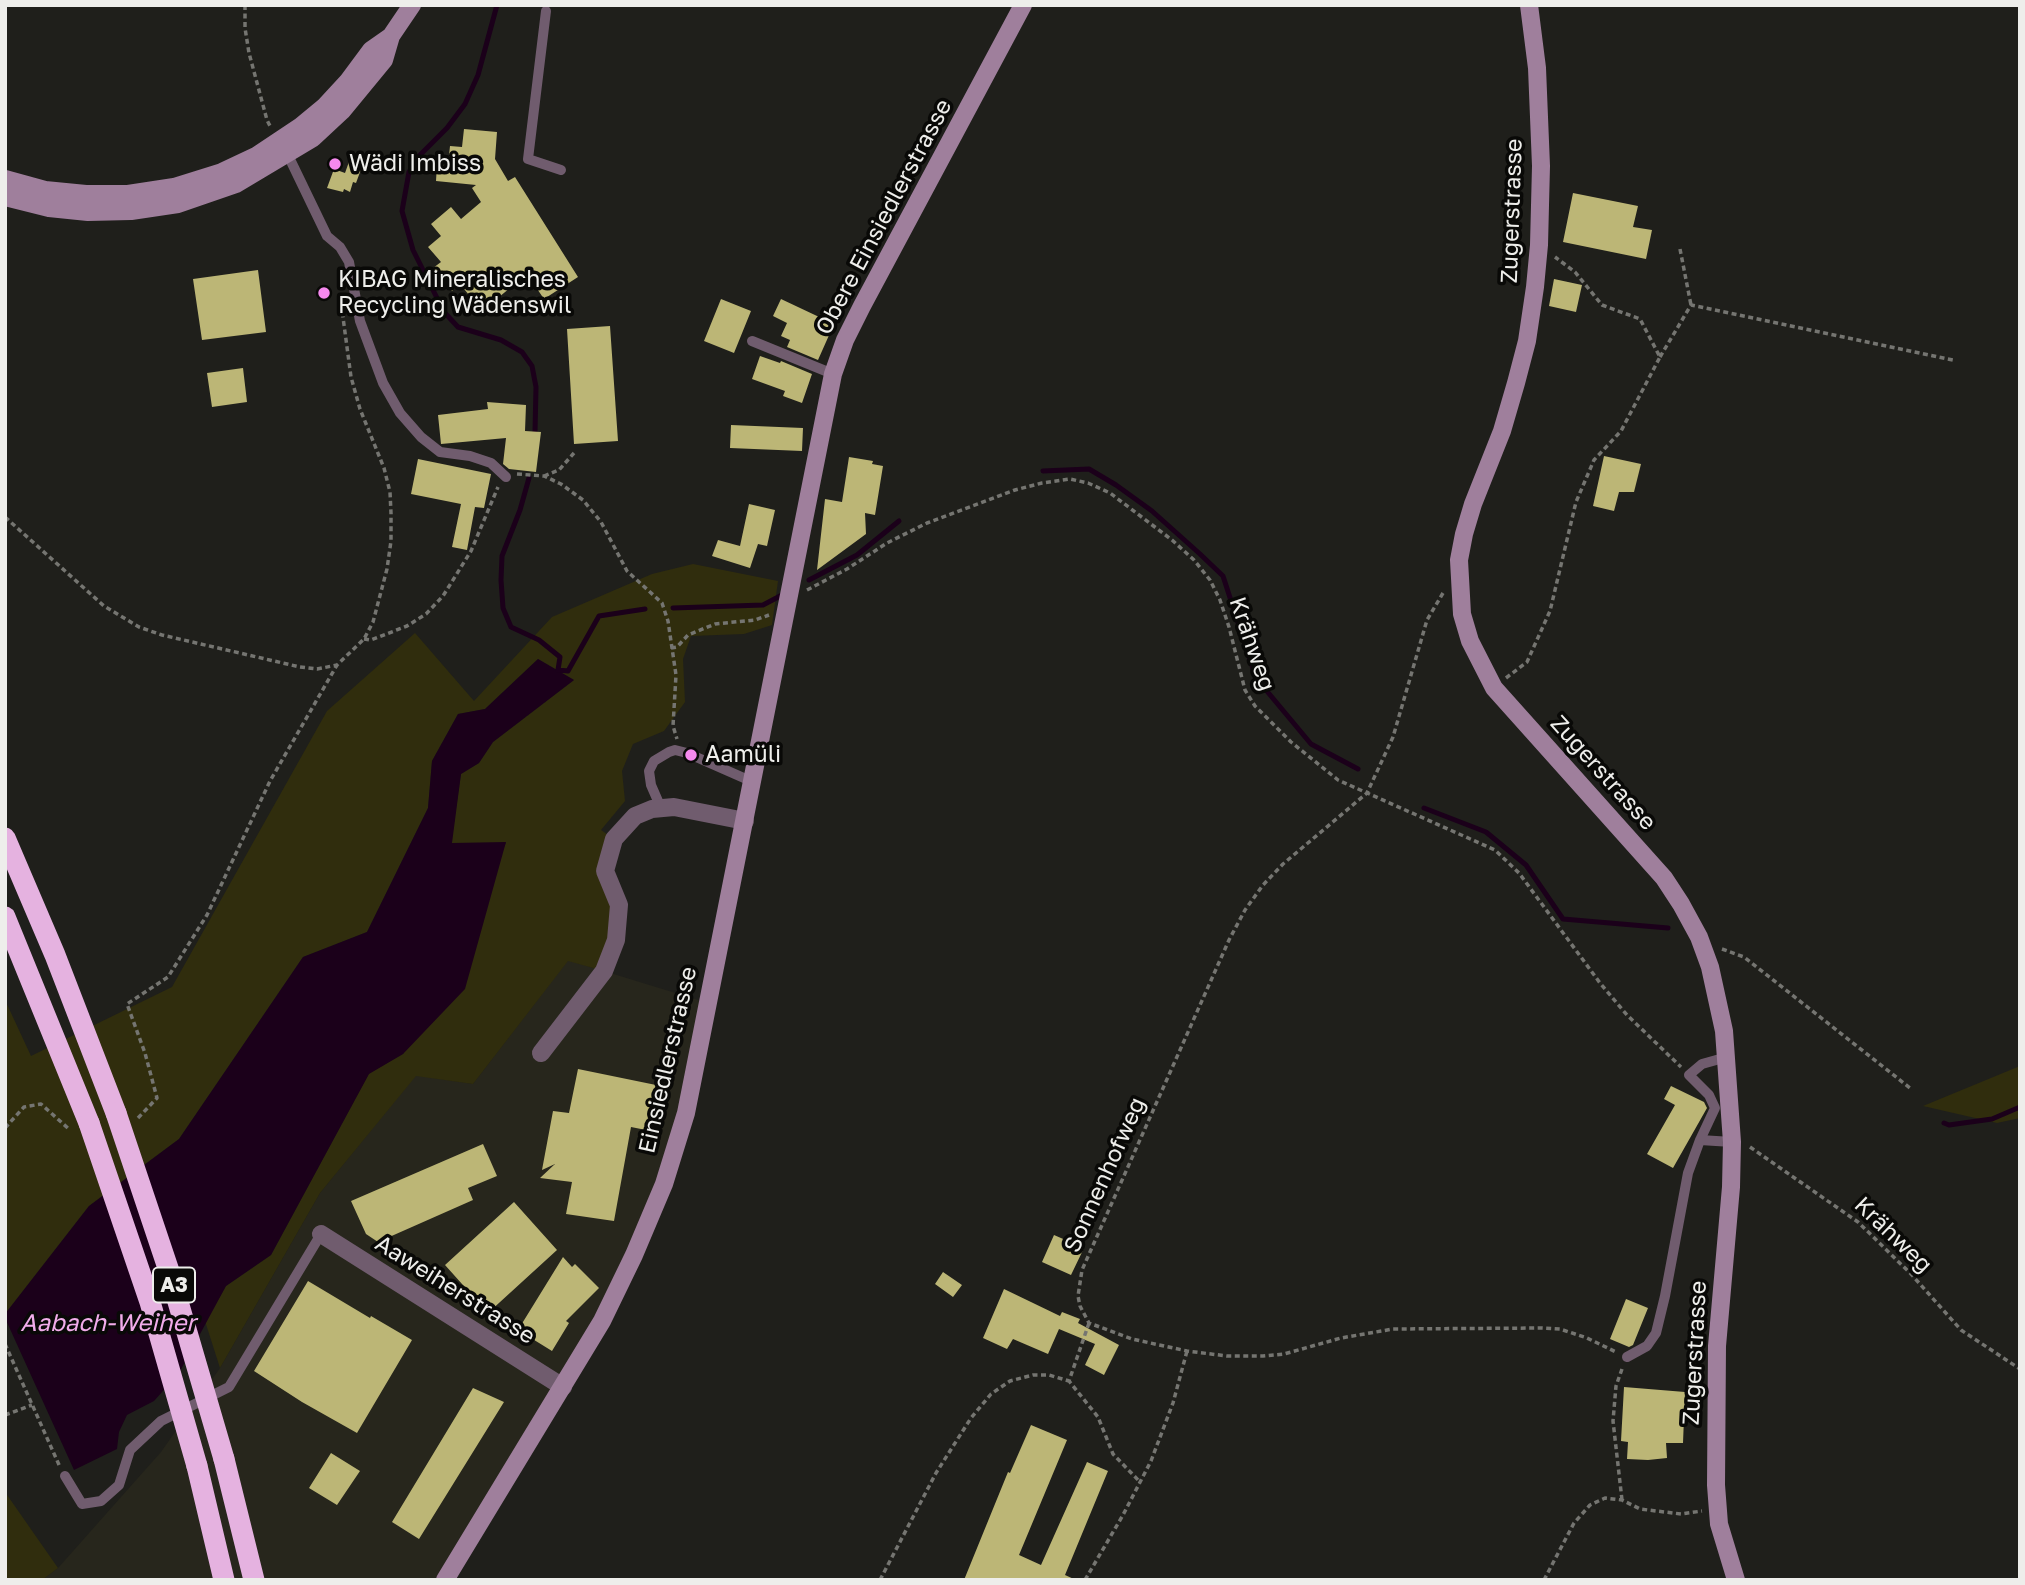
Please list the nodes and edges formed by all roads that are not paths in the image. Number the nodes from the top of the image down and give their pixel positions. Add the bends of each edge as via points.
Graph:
1 (412, 5) edge
2 (1023, 5) edge
3 (1529, 5) edge
4 (547, 11) dead end
5 (284, 148) junction
6 (561, 170) dead end
7 (5, 179) edge
8 (5, 197) edge
9 (752, 341) dead end
10 (833, 374) junction
11 (506, 477) road end
12 (791, 592) joint
13 (753, 782) junction
14 (661, 808) junction
15 (745, 821) junction
16 (5, 838) edge
17 (5, 917) edge
18 (541, 1053) dead end
19 (1727, 1057) junction
20 (1700, 1140) junction
21 (1731, 1142) junction
22 (321, 1234) joint
23 (1627, 1357) road end
24 (563, 1387) junction
25 (65, 1476) road end
26 (224, 1580) edge
27 (254, 1580) edge
28 (445, 1580) edge
29 (1736, 1580) edge

1 - 5 main road via 391,36 384,60 361,90 313,138
2 - 10 main road, Obere Einsiedlerstrasse via 862,306
3 - 19 main road, Zugerstrasse via 1540,117 1539,245 1527,341 1502,431 1464,534 1462,614 1494,688 1682,904 1703,948 1719,999
4 - 6 lane via 528,159
5 - 7 main road via 174,187 128,194 45,190
5 - 8 main road via 236,184 178,204 88,212
5 - 11 lane via 327,236 349,262 360,321 383,383 400,413 440,452 491,463
9 - 10 lane
10 - 12 main road, Obere Einsiedlerstrasse
12 - 13 main road, Einsiedlerstrasse
13 - 14 lane via 678,751 662,755 649,771
13 - 15 main road, Einsiedlerstrasse
14 - 15 street
14 - 18 street via 635,816 614,839 605,871 619,905 616,940 604,971
15 - 24 main road, Einsiedlerstrasse via 686,1114 664,1184 607,1310
16 - 27 highway, A3, bridge via 122,1117 224,1460
17 - 26 highway, A3, bridge via 150,1302
19 - 20 lane via 1702,1063 1689,1075 1715,1108
19 - 21 main road, Zugerstrasse
20 - 21 lane
20 - 23 lane via 1688,1173 1656,1333 1647,1346
21 - 29 main road, Zugerstrasse via 1715,1419 1718,1510
22 - 24 street, Aaweiherstrasse
22 - 25 lane via 229,1387 161,1421 130,1450 119,1486 101,1501 82,1504
24 - 28 main road, Einsiedlerstrasse

